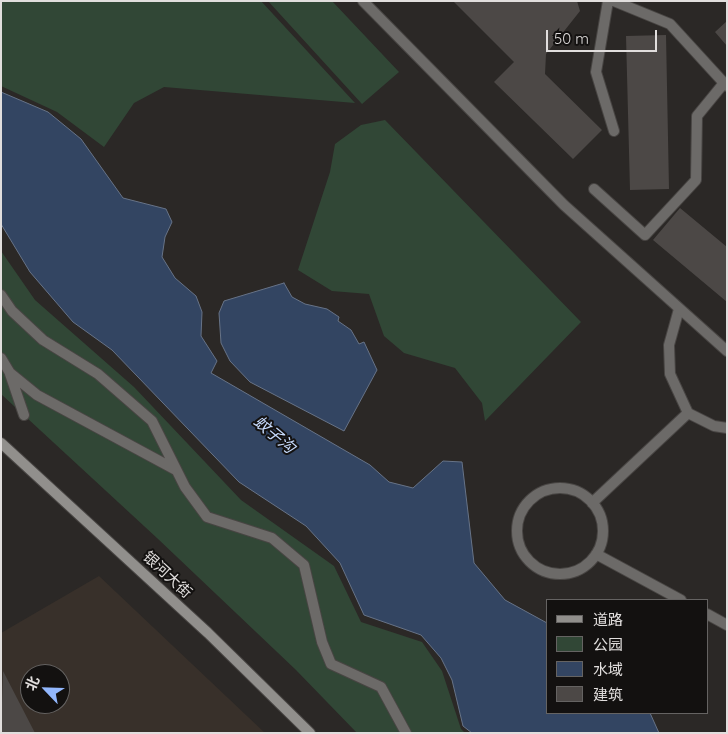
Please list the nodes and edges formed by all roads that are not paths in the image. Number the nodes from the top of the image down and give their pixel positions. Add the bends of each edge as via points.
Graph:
1 (363, 1) edge
2 (608, 1) edge
3 (614, 1) edge
4 (726, 84) edge
5 (614, 131) dead end
6 (594, 189) dead end
7 (1, 295) edge
8 (680, 309) junction
9 (727, 351) edge
10 (1, 358) edge
11 (10, 373) junction
12 (688, 413) junction
13 (24, 415) dead end
14 (727, 428) edge
15 (1, 443) edge
16 (176, 470) junction
17 (592, 503) junction
18 (596, 554) junction
19 (679, 599) edge
20 (708, 615) edge
21 (727, 625) edge
22 (310, 733) edge
23 (406, 733) edge

1 - 8 street via 564,205
2 - 5 street via 596,72
3 - 4 street via 670,24
4 - 6 street via 697,116 696,180 645,235
7 - 16 street via 12,311 43,340 98,374 152,421
8 - 9 street
8 - 12 street via 669,345 670,374
10 - 11 street
11 - 13 street
11 - 16 street via 37,395
12 - 14 street via 714,426
12 - 17 street
15 - 22 main road, 银河大街 via 208,633
16 - 23 street via 207,517 272,538 304,565 322,642 331,664 381,687
17 - 18 street via 603,528 602,542
17 - 18 street via 569,489 542,492 522,510 517,524 517,539 522,553 532,564 544,572 559,575 586,566
18 - 19 street
20 - 21 street

